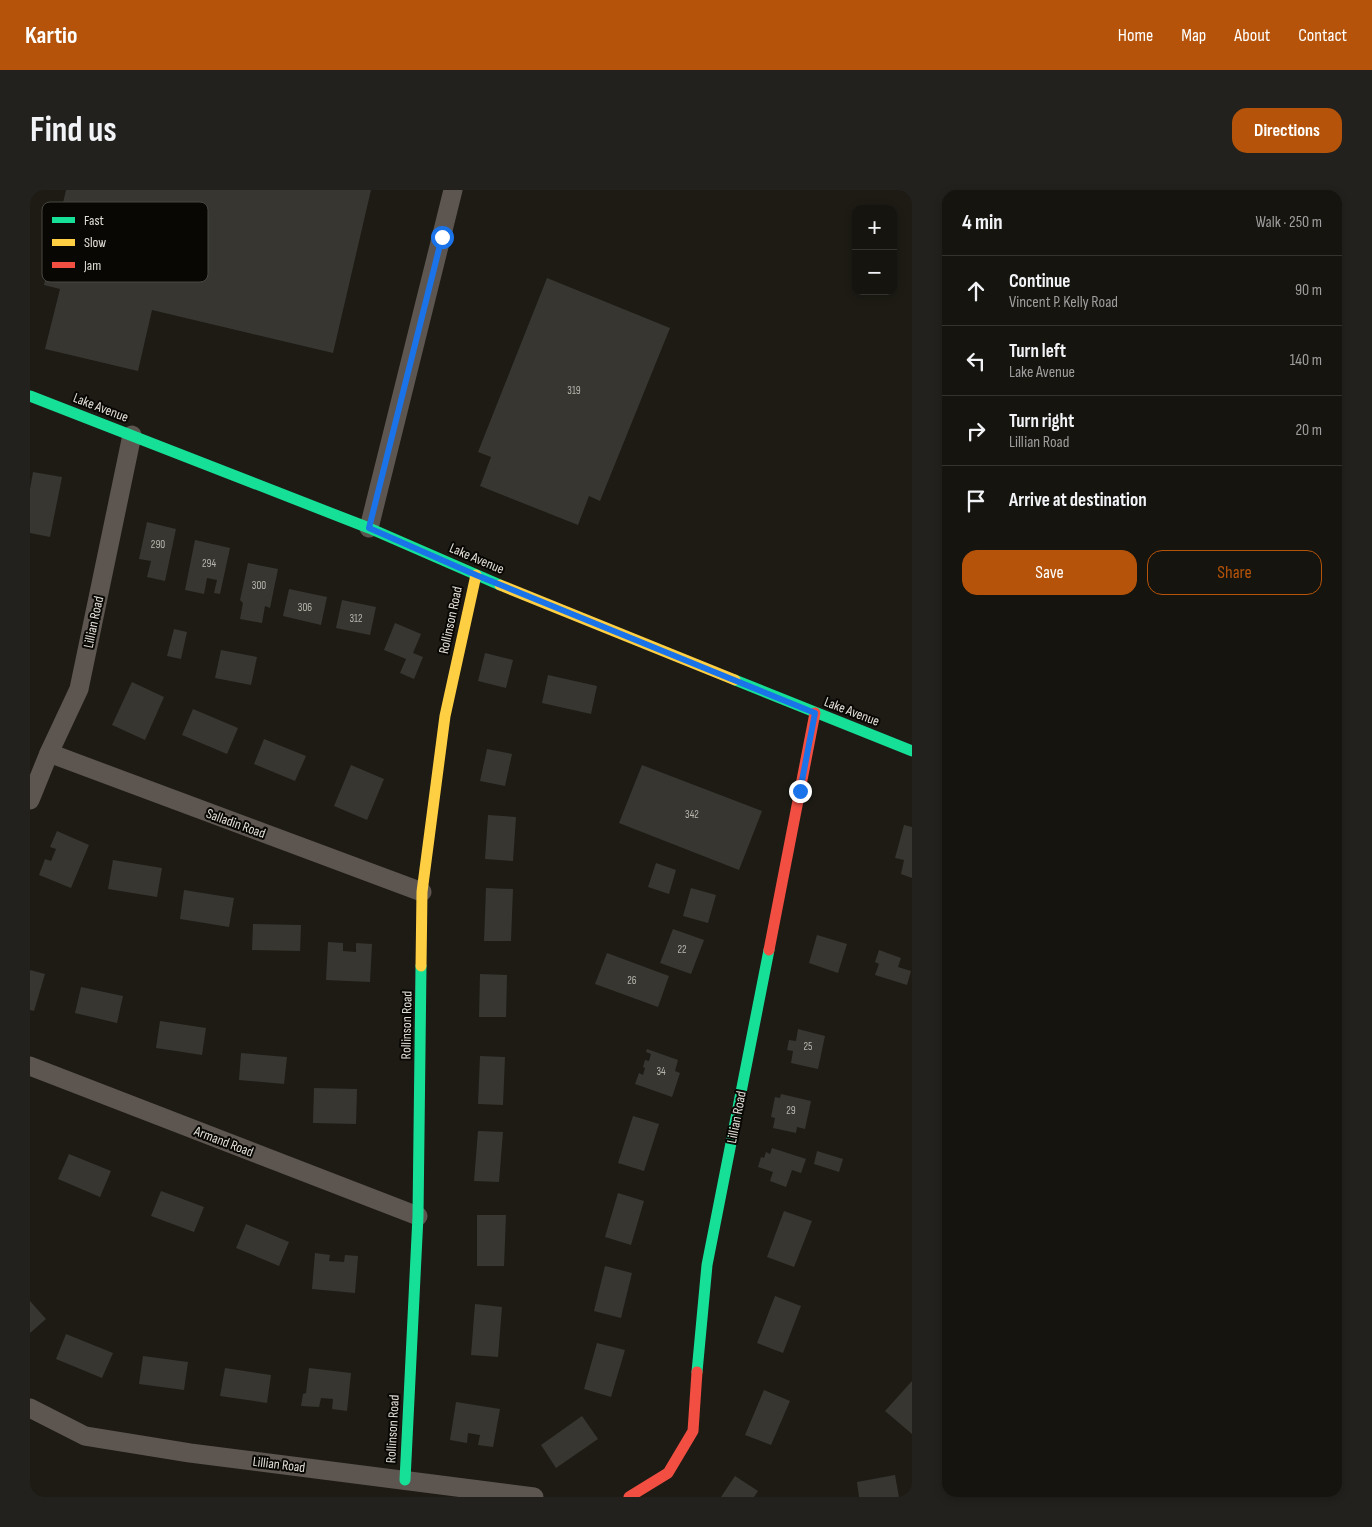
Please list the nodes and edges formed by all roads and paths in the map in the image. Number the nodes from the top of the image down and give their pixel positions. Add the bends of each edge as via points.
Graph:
1 (453, 190) edge
2 (30, 396) edge
3 (132, 435) junction
4 (369, 528) junction
5 (476, 575) junction
6 (815, 713) junction
7 (912, 751) edge
8 (49, 753) junction
9 (30, 800) edge
10 (422, 892) junction
11 (30, 1066) edge
12 (418, 1216) junction
13 (30, 1408) edge
14 (405, 1480) junction
15 (534, 1497) edge
16 (629, 1497) edge

1 - 4 street
2 - 3 street, Lake Avenue
3 - 4 street, Lake Avenue
3 - 8 street, Lillian Road via 80,690
4 - 5 street, Lake Avenue
5 - 6 street, Lake Avenue
5 - 10 street, Rollinson Road via 445,716
6 - 7 street, Lake Avenue
6 - 16 street, Lillian Road via 707,1265 693,1431 668,1473
8 - 9 street, Lillian Road
8 - 10 street, Salladin Road
10 - 12 street, Rollinson Road
11 - 12 street, Armand Road
12 - 14 street, Rollinson Road
13 - 14 street, Lillian Road via 85,1436 190,1453
14 - 15 street, Lillian Road

